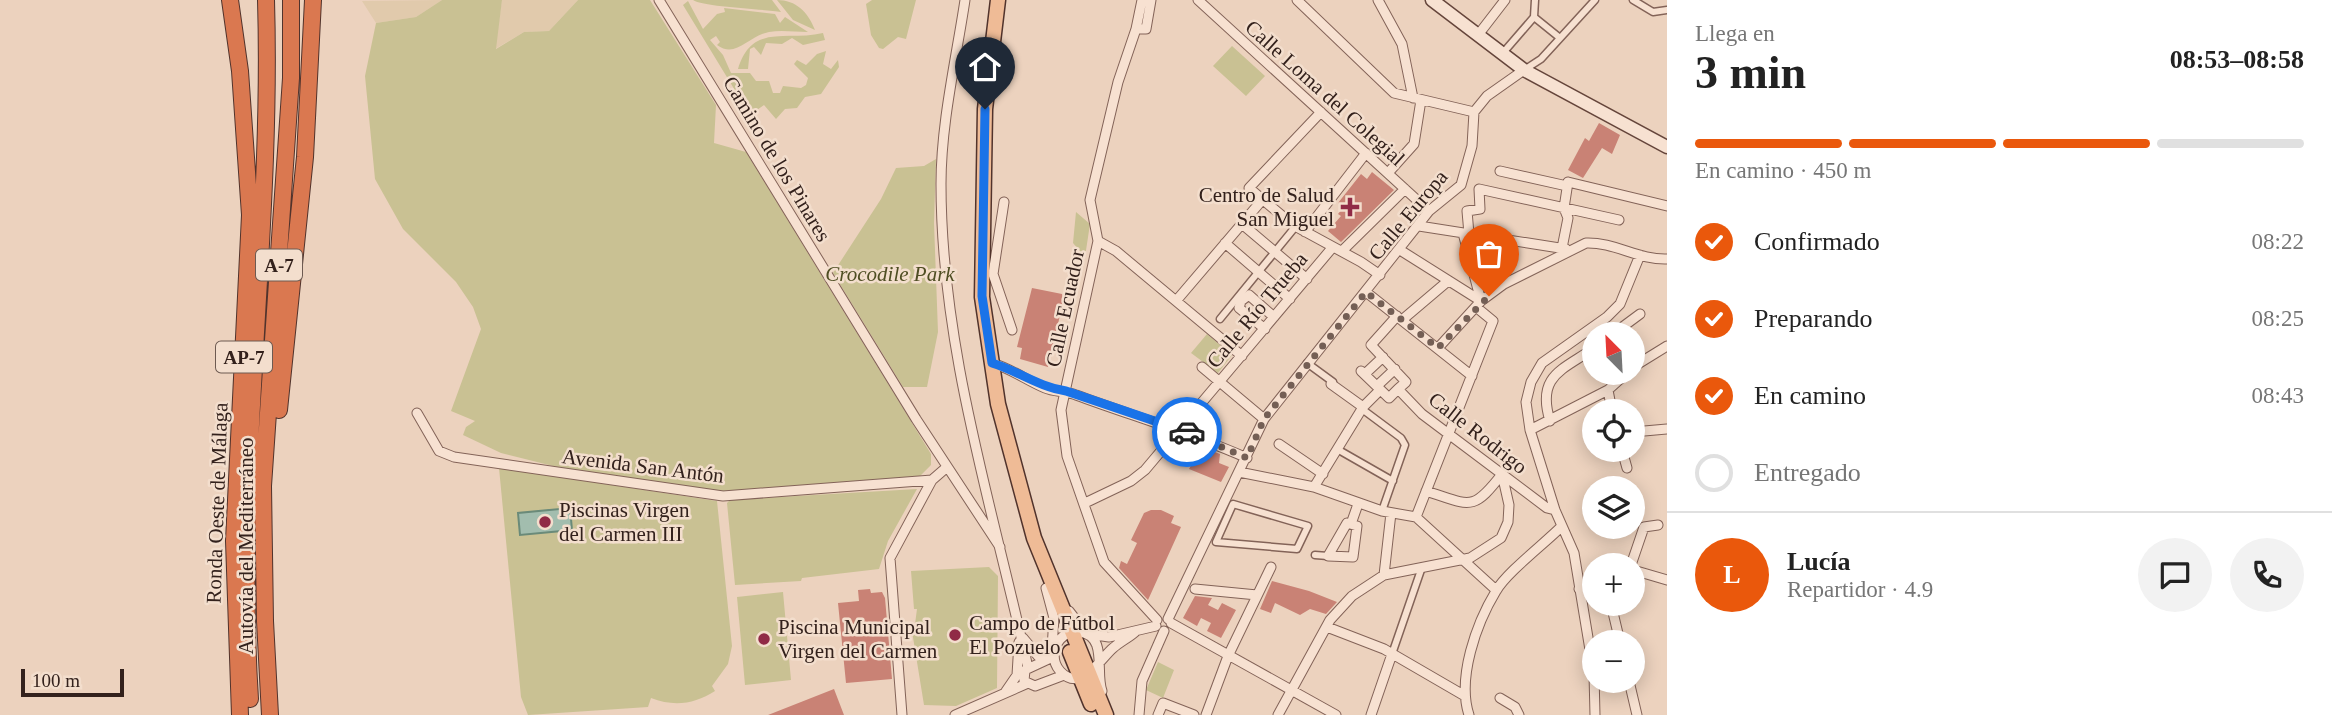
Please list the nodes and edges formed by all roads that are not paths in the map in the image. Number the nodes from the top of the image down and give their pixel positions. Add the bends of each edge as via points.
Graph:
1 (230, 0) edge
2 (266, 0) edge
3 (291, 0) edge
4 (313, 0) edge
5 (659, 0) edge
6 (965, 0) edge
7 (989, 0) edge
8 (998, 0) edge
9 (1142, 0) edge
10 (1151, 0) edge
11 (1198, 0) edge
12 (1297, 0) edge
13 (1378, 0) edge
14 (1432, 0) edge
15 (1505, 0) edge
16 (1535, 0) edge
17 (1595, 0) edge
18 (1633, 0) edge
19 (1667, 10) edge
20 (1534, 17) junction
21 (1136, 29) junction
22 (1478, 35) junction
23 (1560, 38) junction
24 (1502, 54) junction
25 (1524, 70) junction
26 (1417, 99) junction
27 (1321, 112) junction
28 (1474, 112) junction
29 (1647, 137) junction
30 (1667, 142) edge
31 (1667, 148) edge
32 (1366, 153) junction
33 (1500, 171) dead end
34 (1388, 173) junction
35 (1567, 186) junction
36 (1405, 189) junction
37 (1263, 199) junction
38 (1004, 202) dead end
39 (1667, 206) edge
40 (1564, 208) junction
41 (1430, 211) junction
42 (1619, 220) dead end
43 (1242, 223) junction
44 (1296, 226) junction
45 (1419, 226) junction
46 (1306, 232) junction
47 (1466, 234) junction
48 (1493, 237) junction
49 (1098, 241) junction
50 (1225, 243) junction
51 (1332, 248) junction
52 (1566, 249) junction
53 (1400, 250) junction
54 (1275, 251) junction
55 (1342, 251) junction
56 (1640, 255) junction
57 (1667, 259) edge
58 (1258, 271) junction
59 (1380, 275) junction
60 (1307, 278) junction
61 (1448, 281) junction
62 (1504, 284) junction
63 (1366, 292) junction
64 (1290, 299) junction
65 (1176, 301) junction
66 (1479, 304) junction
67 (1640, 314) dead end
68 (1275, 317) junction
69 (1399, 318) junction
70 (1220, 319) dead end
71 (1629, 322) edge
72 (1265, 329) junction
73 (1012, 330) dead end
74 (1667, 346) edge
75 (1438, 348) junction
76 (1242, 356) junction
77 (1582, 356) edge
78 (1383, 357) junction
79 (1645, 360) edge
80 (992, 363) junction
81 (1307, 363) junction
82 (1202, 367) dead end
83 (1012, 369) junction
84 (1395, 369) junction
85 (1472, 376) junction
86 (1220, 383) junction
87 (1332, 383) joint
88 (995, 384) junction
89 (1614, 385) edge
90 (1379, 387) junction
91 (1398, 389) junction
92 (1608, 390) junction
93 (1066, 391) junction
94 (1610, 399) edge
95 (1362, 408) junction
96 (417, 413) dead end
97 (1264, 419) junction
98 (1550, 421) junction
99 (1667, 429) edge
100 (1179, 430) junction
101 (1530, 430) junction
102 (1645, 431) edge
103 (1449, 433) junction
104 (1279, 444) dead end
105 (1338, 449) junction
106 (1247, 458) junction
107 (1625, 462) edge
108 (947, 467) junction
109 (1627, 468) dead end
110 (1239, 472) junction
111 (1323, 474) junction
112 (1502, 474) junction
113 (932, 480) junction
114 (1393, 481) junction
115 (1314, 487) junction
116 (1426, 491) junction
117 (1085, 503) junction
118 (1358, 503) junction
119 (1233, 504) joint
120 (1555, 510) junction
121 (1387, 512) junction
122 (1416, 517) junction
123 (1351, 524) junction
124 (1658, 525) dead end
125 (1561, 527) junction
126 (265, 530) junction
127 (1001, 548) junction
128 (1636, 553) edge
129 (1315, 555) dead end
130 (1328, 556) junction
131 (1461, 559) junction
132 (1422, 566) junction
133 (1271, 567) dead end
134 (1645, 572) edge
135 (1384, 575) junction
136 (1667, 580) edge
137 (1046, 589) junction
138 (1195, 589) dead end
139 (1579, 589) junction
140 (1582, 589) edge
141 (1496, 590) junction
142 (1257, 595) junction
143 (1164, 624) junction
144 (1327, 627) junction
145 (1077, 632) junction
146 (1135, 632) junction
147 (1020, 634) junction
148 (1392, 654) junction
149 (1228, 656) junction
150 (1054, 657) junction
151 (1030, 667) junction
152 (1080, 673) junction
153 (1041, 682) junction
154 (1026, 684) junction
155 (1292, 691) junction
156 (1632, 693) edge
157 (1003, 695) junction
158 (1465, 696) junction
159 (1500, 698) dead end
160 (240, 715) edge
161 (251, 715) edge
162 (271, 715) edge
163 (901, 715) edge
164 (909, 715) edge
165 (955, 715) edge
166 (1096, 715) edge
167 (1106, 715) edge
168 (1112, 715) edge
169 (1139, 715) edge
170 (1158, 715) edge
171 (1194, 715) edge
172 (1206, 715) edge
173 (1278, 715) edge
174 (1336, 715) edge
175 (1371, 715) edge
176 (1469, 715) edge
177 (1519, 715) edge
178 (1595, 715) edge
179 (1637, 715) edge

1 - 160 highway, Ronda Oeste de Málaga / AP-7 via 240,71 251,253 234,541
2 - 161 highway, Autovía del Mediterráneo / A-7 via 263,242 245,565
3 - 126 highway, Autovía del Mediterráneo / A-7 via 290,90 263,486
4 - 126 highway, AP-7 via 305,157
5 - 108 street, Camino de los Pinares
6 - 127 street via 942,196 957,356
7 - 137 main road via 978,107 975,297 991,406 1026,541
8 - 80 main road via 985,109 982,283
9 - 21 street
10 - 21 street via 1146,29
11 - 27 street, Calle Loma del Colegial
12 - 26 street via 1394,93
13 - 26 street via 1402,44
14 - 22 main road
15 - 22 street
16 - 20 street
17 - 23 street
18 - 19 street via 1653,12
20 - 23 street
20 - 24 street
21 - 49 street, Calle Ecuador via 1118,82 1090,200
22 - 24 main road
23 - 25 street
24 - 25 main road
25 - 28 street via 1487,96
25 - 29 main road
26 - 28 street
26 - 34 street via 1414,144
27 - 32 street, Calle Loma del Colegial
27 - 37 street via 1250,188
28 - 41 street, Calle Europa via 1472,146 1461,185
29 - 30 main road
29 - 31 main road
32 - 34 street, Calle Loma del Colegial
32 - 46 street
33 - 35 street
34 - 36 street, Calle Loma del Colegial
35 - 39 street via 1568,182
35 - 40 street
36 - 41 street, Calle Loma del Colegial
36 - 55 street
37 - 43 street
37 - 44 street
38 - 73 street via 993,274
40 - 42 street
40 - 47 street via 1479,189 1480,209 1467,211
40 - 52 street via 1568,218
41 - 45 street, Calle Europa
43 - 50 street
43 - 54 street
44 - 46 street
44 - 54 street
45 - 47 street
45 - 53 street, Calle Europa
46 - 51 street
47 - 48 street
47 - 66 street
48 - 52 street
48 - 62 street
49 - 65 street
49 - 93 street, Calle Ecuador
50 - 58 street
50 - 65 street
51 - 55 street
51 - 60 street, Calle Río Trueba
52 - 56 street via 1599,243
52 - 62 street
53 - 59 street, Calle Europa
53 - 61 street
54 - 58 street
54 - 60 street
55 - 59 street
56 - 57 street
56 - 101 street via 1620,304 1542,363 1526,402
58 - 64 street
58 - 70 street
59 - 63 street, Calle Europa
60 - 64 street, Calle Río Trueba
61 - 66 street
61 - 69 street
62 - 66 street
63 - 69 street
63 - 81 street, Calle Europa
64 - 68 street, Calle Río Trueba
65 - 76 street
66 - 75 street
66 - 85 street via 1493,321
67 - 71 street
68 - 72 street, Calle Río Trueba
68 - 72 street via 1249,295 1241,301 1239,308
69 - 75 street
69 - 78 street via 1371,345
72 - 76 street, Calle Río Trueba
74 - 79 street
75 - 85 street
76 - 86 street, Calle Río Trueba
77 - 98 street via 1553,374 1545,401
78 - 84 street
78 - 90 street via 1364,371
80 - 83 street
80 - 88 main road
81 - 87 street
81 - 97 street, Calle Europa
82 - 86 street
83 - 88 street
83 - 93 street via 1047,388
84 - 90 street
84 - 91 street, Calle Rodrigo via 1406,382
85 - 103 street
86 - 97 street
86 - 100 street, Calle Río Trueba
87 - 95 street
88 - 145 main road via 1034,538
89 - 92 street
90 - 91 street via 1389,398
90 - 95 street
91 - 103 street, Calle Rodrigo
92 - 94 street
92 - 98 street
93 - 100 street
93 - 117 street, Calle Ecuador via 1062,410 1068,456
95 - 105 street
95 - 114 street via 1404,442
96 - 113 street, Avenida San Antón via 439,451 454,457 723,496
97 - 106 street, Calle Europa
98 - 101 street
99 - 102 street
100 - 106 street
100 - 117 street, Calle Río Trueba via 1131,481
101 - 120 street
103 - 112 street, Calle Rodrigo
103 - 116 street
104 - 111 street
105 - 111 street
105 - 114 street
106 - 110 street, Calle Europa
107 - 109 street
108 - 113 street
108 - 127 street, Camino de los Pinares
110 - 115 street
110 - 143 street, Calle Europa
111 - 115 street
112 - 116 street via 1481,500 1472,504
112 - 120 street, Calle Rodrigo
112 - 131 street via 1509,505 1501,538 1488,549
113 - 163 street via 890,558
114 - 121 street
115 - 118 street
116 - 122 street
117 - 143 street, Calle Ecuador via 1104,562
118 - 121 street
118 - 123 street
119 - 119 street via 1308,526 1297,549 1216,542
120 - 125 street
121 - 122 street
121 - 135 street
122 - 131 street
123 - 130 street via 1347,523
123 - 130 street via 1357,526 1353,557
124 - 128 street via 1644,527
125 - 139 street via 1574,553
125 - 141 street
126 - 162 highway, Autovía del Mediterráneo / A-7
127 - 147 street
129 - 130 street
131 - 132 street
131 - 141 street
132 - 135 street
132 - 148 street
133 - 142 street
134 - 136 street
135 - 144 street via 1352,596
137 - 145 main road
137 - 150 street via 1054,618
138 - 142 street
139 - 140 street
139 - 178 street via 1594,674
141 - 158 street via 1472,646
142 - 149 street
143 - 146 street
143 - 149 street, Calle Ecuador
143 - 169 street, Calle Europa via 1142,681
144 - 148 street
144 - 155 street
145 - 146 street via 1109,637
145 - 150 street via 1056,645
145 - 152 main road
145 - 152 street via 1097,644
146 - 152 street
147 - 150 street via 1038,656
147 - 151 street
147 - 157 street via 1017,675
148 - 158 street
148 - 175 street
149 - 155 street, Calle Ecuador
149 - 172 street
150 - 151 street
150 - 152 street
151 - 153 street via 1041,673
151 - 154 street via 1023,676
152 - 153 street
152 - 166 main road
152 - 167 main road
152 - 168 street via 1100,685
153 - 154 street
154 - 157 street
155 - 173 street
155 - 174 street, Calle Ecuador
156 - 179 street
157 - 165 street
158 - 176 street
159 - 177 street
163 - 164 street
170 - 171 street via 1163,703

